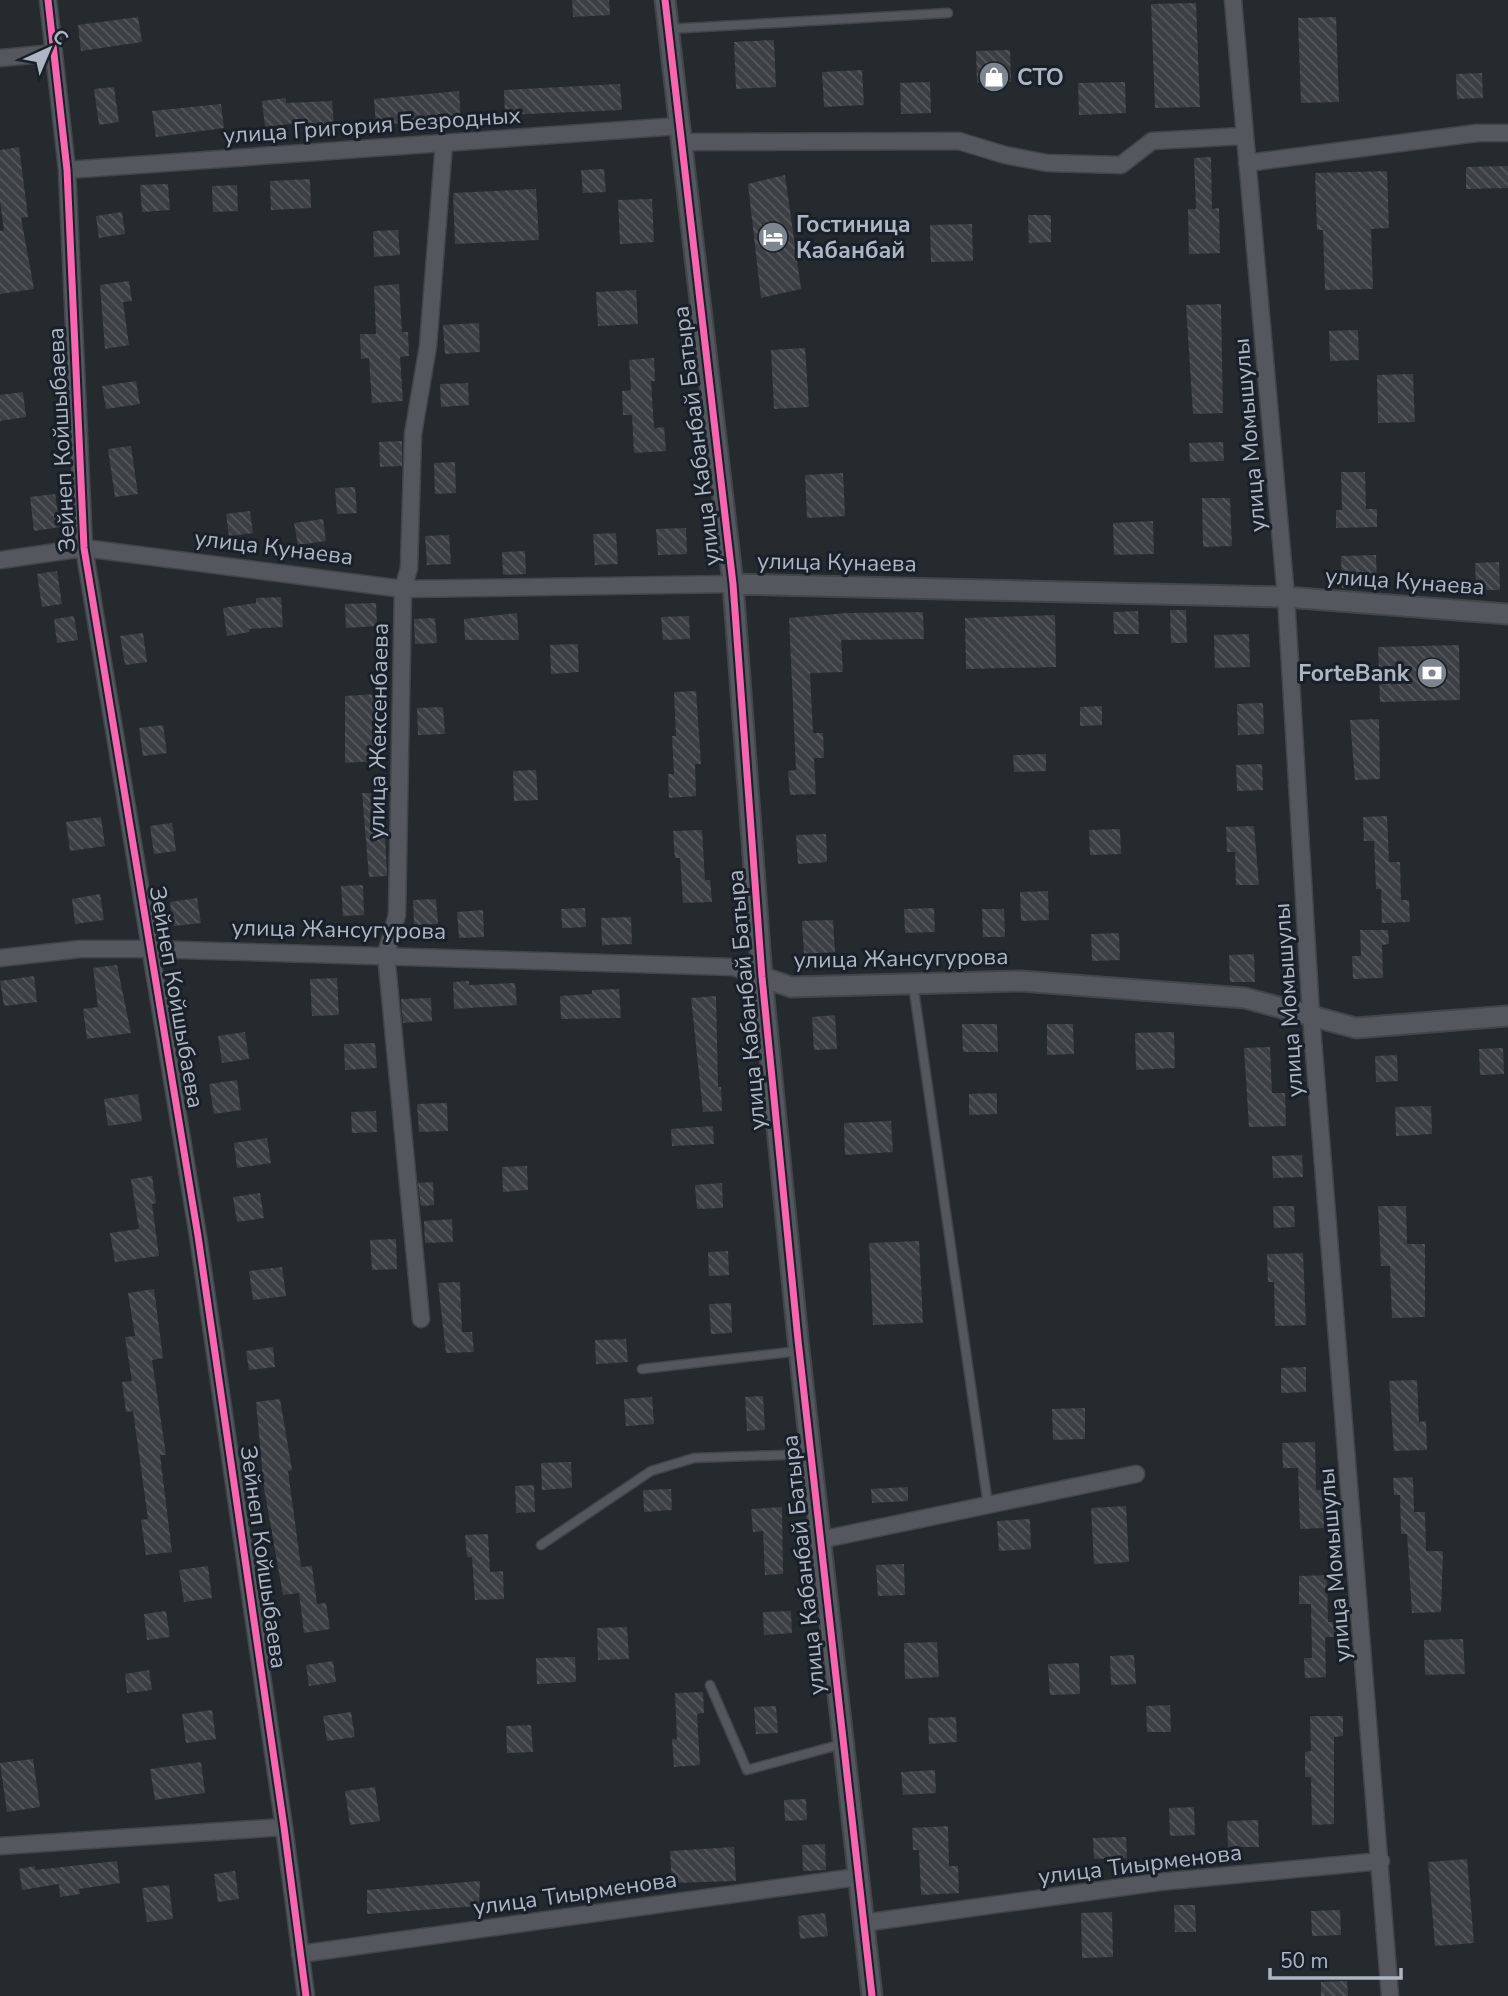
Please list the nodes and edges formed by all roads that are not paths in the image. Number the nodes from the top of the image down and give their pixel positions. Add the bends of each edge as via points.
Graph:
1 (48, 0) edge
2 (665, 0) edge
3 (1233, 0) edge
4 (948, 13) dead end
5 (668, 29) junction
6 (54, 52) junction
7 (0, 58) edge
8 (680, 134) junction
9 (1508, 134) edge
10 (1244, 136) junction
11 (444, 143) junction
12 (1247, 163) junction
13 (67, 170) junction
14 (84, 548) junction
15 (0, 560) edge
16 (733, 584) junction
17 (403, 589) junction
18 (1286, 597) junction
19 (1508, 614) edge
20 (149, 949) junction
21 (386, 954) junction
22 (0, 958) edge
23 (762, 977) junction
24 (913, 984) junction
25 (1311, 1015) junction
26 (1508, 1016) edge
27 (421, 1318) dead end
28 (799, 1351) junction
29 (642, 1369) dead end
30 (810, 1454) junction
31 (1136, 1474) dead end
32 (988, 1505) junction
33 (820, 1540) junction
34 (541, 1545) dead end
35 (710, 1685) dead end
36 (842, 1744) junction
37 (284, 1828) junction
38 (0, 1846) edge
39 (1381, 1861) junction
40 (857, 1877) junction
41 (863, 1923) junction
42 (300, 1954) junction
43 (306, 1996) edge
44 (872, 1996) edge
45 (1390, 1996) edge

1 - 6 street, Зейнеп Койшыбаева
2 - 5 street, улица Кабанбай Батыра
3 - 10 street, улица Момышулы
4 - 5 lane
5 - 8 street, улица Кабанбай Батыра
6 - 7 street
6 - 13 street, Зейнеп Койшыбаева
8 - 10 street, улица Григория Безродных via 959,141 1047,163 1121,165 1152,141
8 - 11 street, улица Григория Безродных
8 - 16 street, улица Кабанбай Батыра
9 - 12 street via 1477,133
10 - 12 street, улица Момышулы
11 - 13 street, улица Григория Безродных
11 - 17 street, улица Жексенбаева via 429,346 413,434 409,568
12 - 18 street, улица Момышулы
13 - 14 street, Зейнеп Койшыбаева
14 - 15 street, улица Кунаева
14 - 17 street, улица Кунаева
14 - 20 street, Зейнеп Койшыбаева
16 - 17 street, улица Кунаева
16 - 18 street, улица Кунаева
16 - 23 street, улица Кабанбай Батыра
17 - 21 street, улица Жексенбаева via 397,915
18 - 19 street, улица Кунаева
18 - 25 street, улица Момышулы
20 - 21 street, улица Жансугурова
20 - 22 street, улица Жансугурова via 80,948
20 - 37 street, Зейнеп Койшыбаева via 198,1236
21 - 23 street, улица Жансугурова via 733,967
21 - 27 street, улица Жексенбаева
23 - 24 street, улица Жансугурова via 791,987
23 - 28 street, улица Кабанбай Батыра
24 - 25 street, улица Жансугурова via 1047,983 1245,998
24 - 32 lane
25 - 26 street, улица Жансугурова via 1356,1028
25 - 39 street, улица Момышулы
28 - 29 lane
28 - 30 street, улица Кабанбай Батыра
30 - 33 street, улица Кабанбай Батыра
30 - 34 lane via 694,1458 651,1471
31 - 32 street
32 - 33 street
33 - 36 street, улица Кабанбай Батыра
35 - 36 lane via 747,1770
36 - 40 street, улица Кабанбай Батыра
37 - 38 street
37 - 42 street, Зейнеп Койшыбаева
39 - 41 street, улица Тиырменова via 1158,1882
39 - 45 street, улица Момышулы
40 - 41 street, улица Кабанбай Батыра
40 - 42 street, улица Тиырменова
41 - 44 street, улица Кабанбай Батыра
42 - 43 street, Зейнеп Койшыбаева

